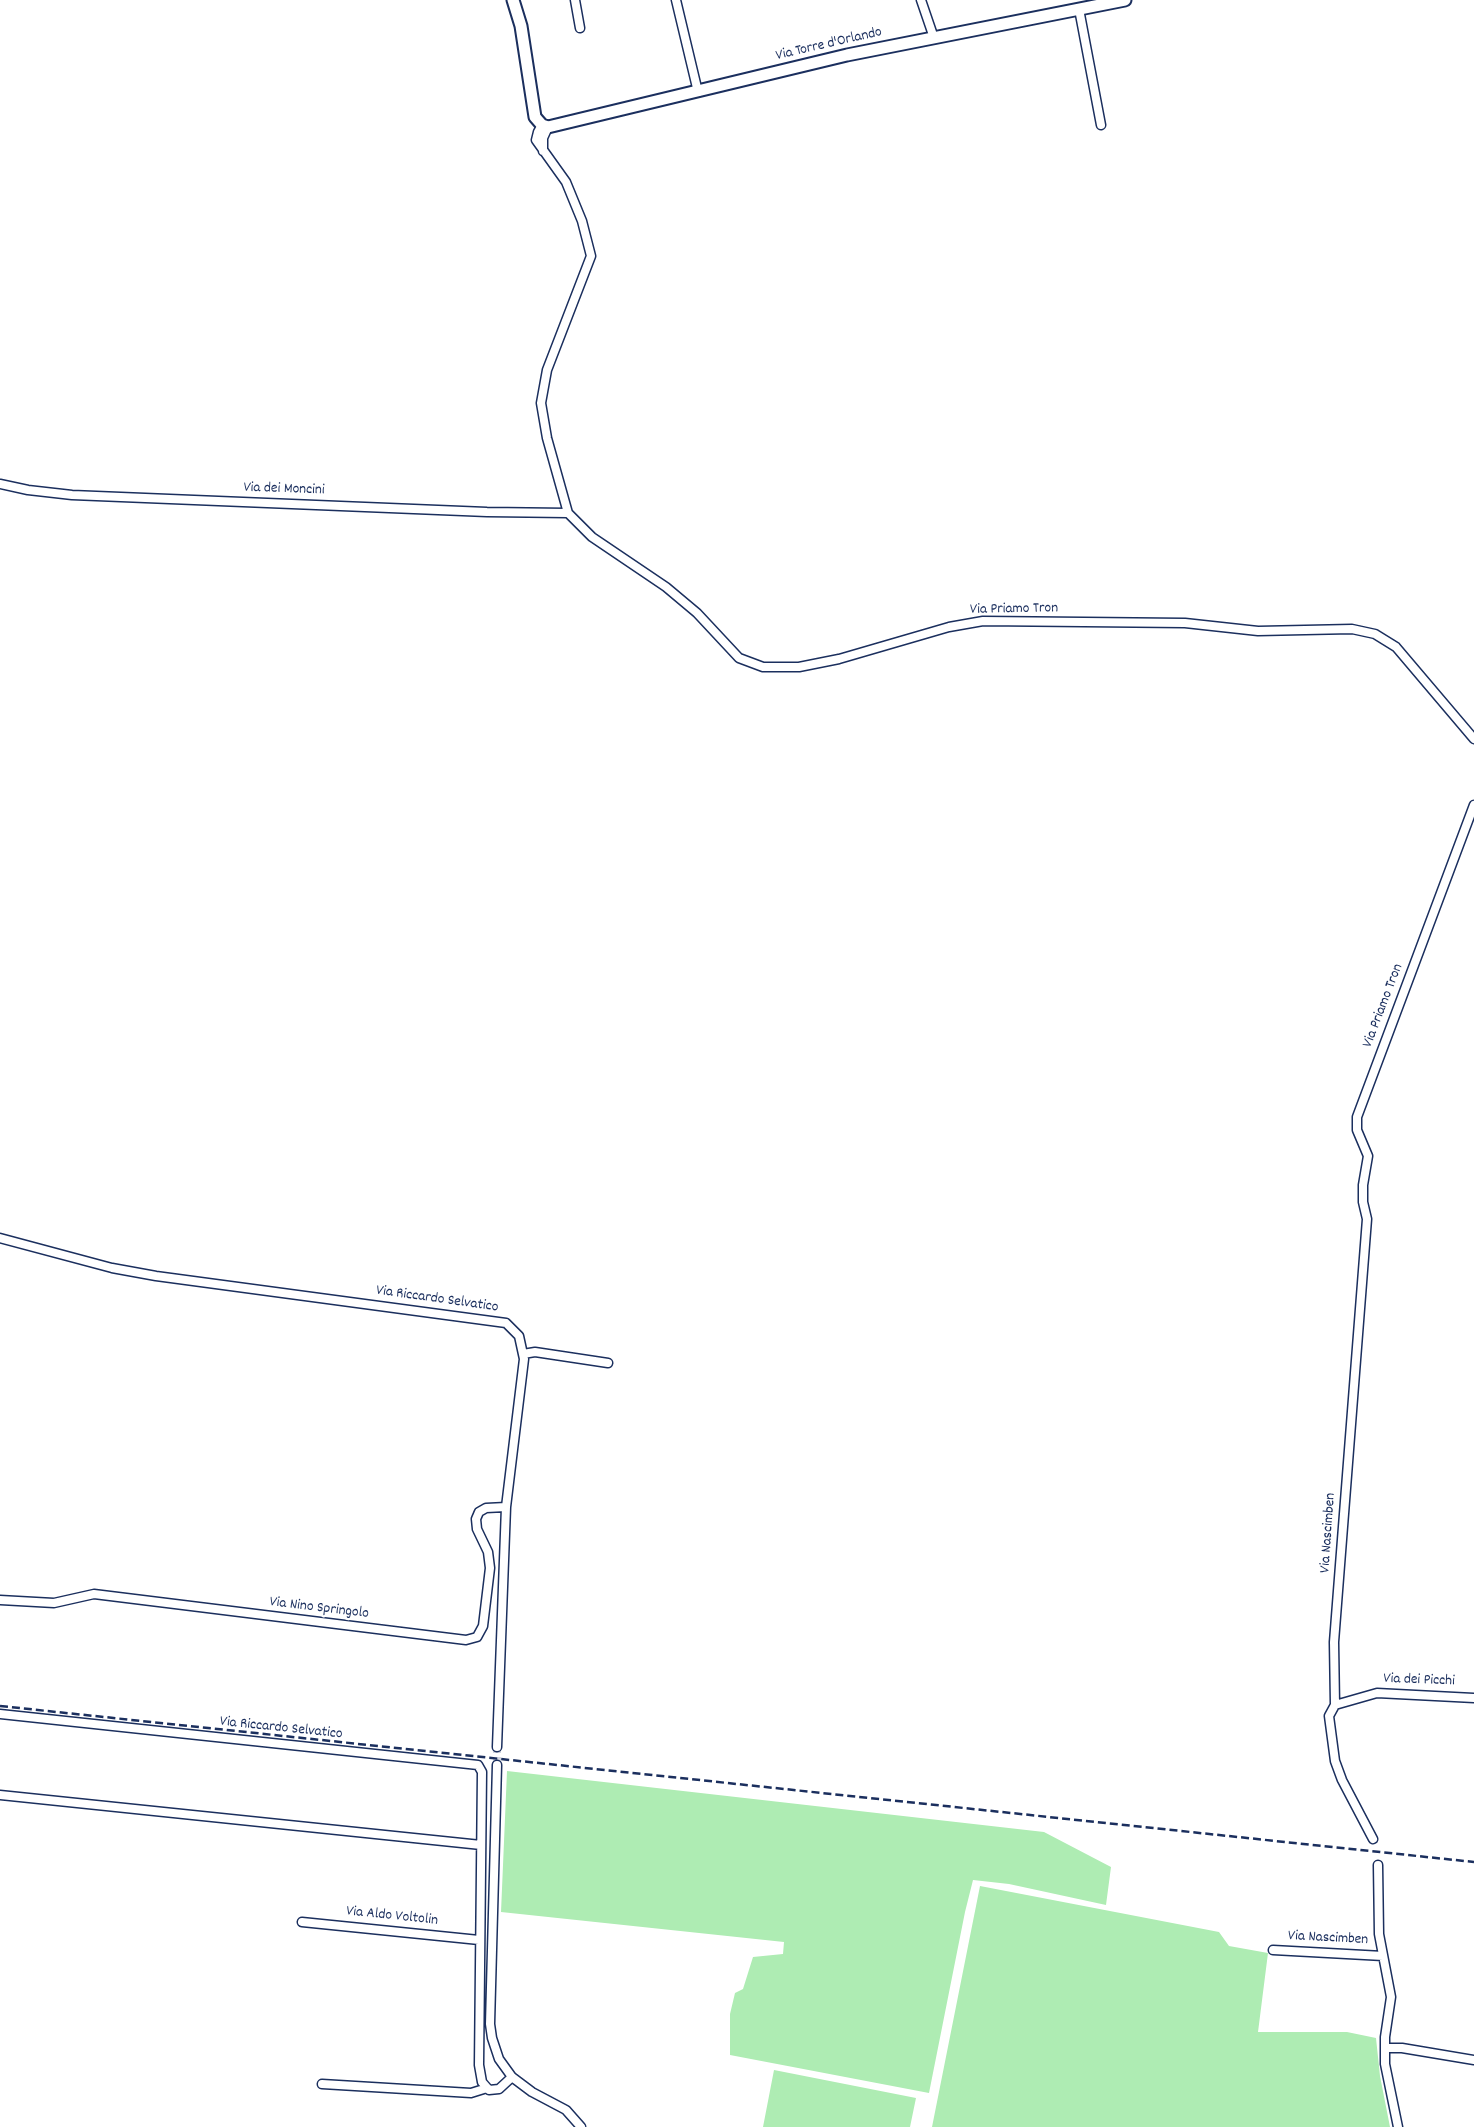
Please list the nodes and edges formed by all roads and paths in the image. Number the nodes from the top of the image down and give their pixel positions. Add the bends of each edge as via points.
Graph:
1 (513, 0) edge
2 (575, 0) edge
3 (676, 0) edge
4 (921, 0) edge
5 (1125, 0) edge
6 (1079, 9) junction
7 (580, 28) dead end
8 (934, 38) junction
9 (698, 92) junction
10 (541, 123) junction
11 (1101, 125) dead end
12 (543, 151) junction
13 (0, 484) edge
14 (568, 513) junction
15 (1474, 739) edge
16 (1474, 805) edge
17 (1367, 1219) joint
18 (0, 1238) edge
19 (523, 1354) junction
20 (608, 1363) dead end
21 (506, 1507) junction
22 (0, 1600) edge
23 (1474, 1698) edge
24 (1335, 1704) junction
25 (0, 1714) edge
26 (497, 1747) tunnel mouth
27 (497, 1765) tunnel mouth
28 (0, 1794) edge
29 (1373, 1839) dead end
30 (481, 1845) junction
31 (1378, 1865) dead end
32 (302, 1922) dead end
33 (479, 1940) junction
34 (1273, 1950) dead end
35 (1383, 1956) junction
36 (1385, 2048) junction
37 (1474, 2060) edge
38 (512, 2077) junction
39 (322, 2084) dead end
40 (487, 2088) junction
41 (581, 2127) edge
42 (1398, 2127) edge

1 - 10 street
2 - 7 street
3 - 9 street
4 - 8 street
5 - 6 street, Via Torre d'Orlando
6 - 8 street, Via Torre d'Orlando
6 - 11 street
8 - 9 street, Via Torre d'Orlando
9 - 10 street, Via Torre d'Orlando
10 - 12 street
10 - 12 street via 536,140
12 - 14 street via 566,182 582,221 591,256 547,370 541,403 547,438
13 - 14 street, Via dei Moncini via 72,495
14 - 15 street, Via Priamo Tron via 592,537 666,587 697,613 739,658 762,667 799,667 949,626 983,621 1185,624 1258,631 1352,629 1375,634 1396,647
16 - 17 street, Via Priamo Tron via 1357,1117 1357,1130 1368,1156 1363,1185
17 - 24 street, Via Nascimben via 1334,1642
18 - 19 street, Via Riccardo Selvatico via 112,1268 156,1276 506,1323 519,1336
19 - 20 street via 535,1352
19 - 21 street, Via Riccardo Selvatico
21 - 22 street, Via Nino Springolo via 486,1508 476,1518 490,1568 483,1626 477,1637 466,1640 94,1594 54,1603
21 - 26 street, Via Riccardo Selvatico
23 - 24 street, Via dei Picchi via 1398,1692 1377,1693
24 - 29 street, Via Nascimben via 1329,1716 1335,1761 1349,1798
25 - 30 street, Via Riccardo Selvatico via 474,1763 482,1772
27 - 38 street via 490,2024 496,2052
28 - 30 street
30 - 33 street, Via Riccardo Selvatico
31 - 35 street, Via Nascimben via 1378,1922
32 - 33 street, Via Aldo Voltolin
33 - 40 street, Via Riccardo Selvatico via 479,2065 482,2082
34 - 35 street, Via Nascimben
35 - 36 street, Via Nascimben via 1391,1997
36 - 37 street
36 - 42 street, Via Nascimben via 1388,2084
38 - 40 street via 499,2089
38 - 41 street via 566,2110
39 - 40 street via 471,2094

